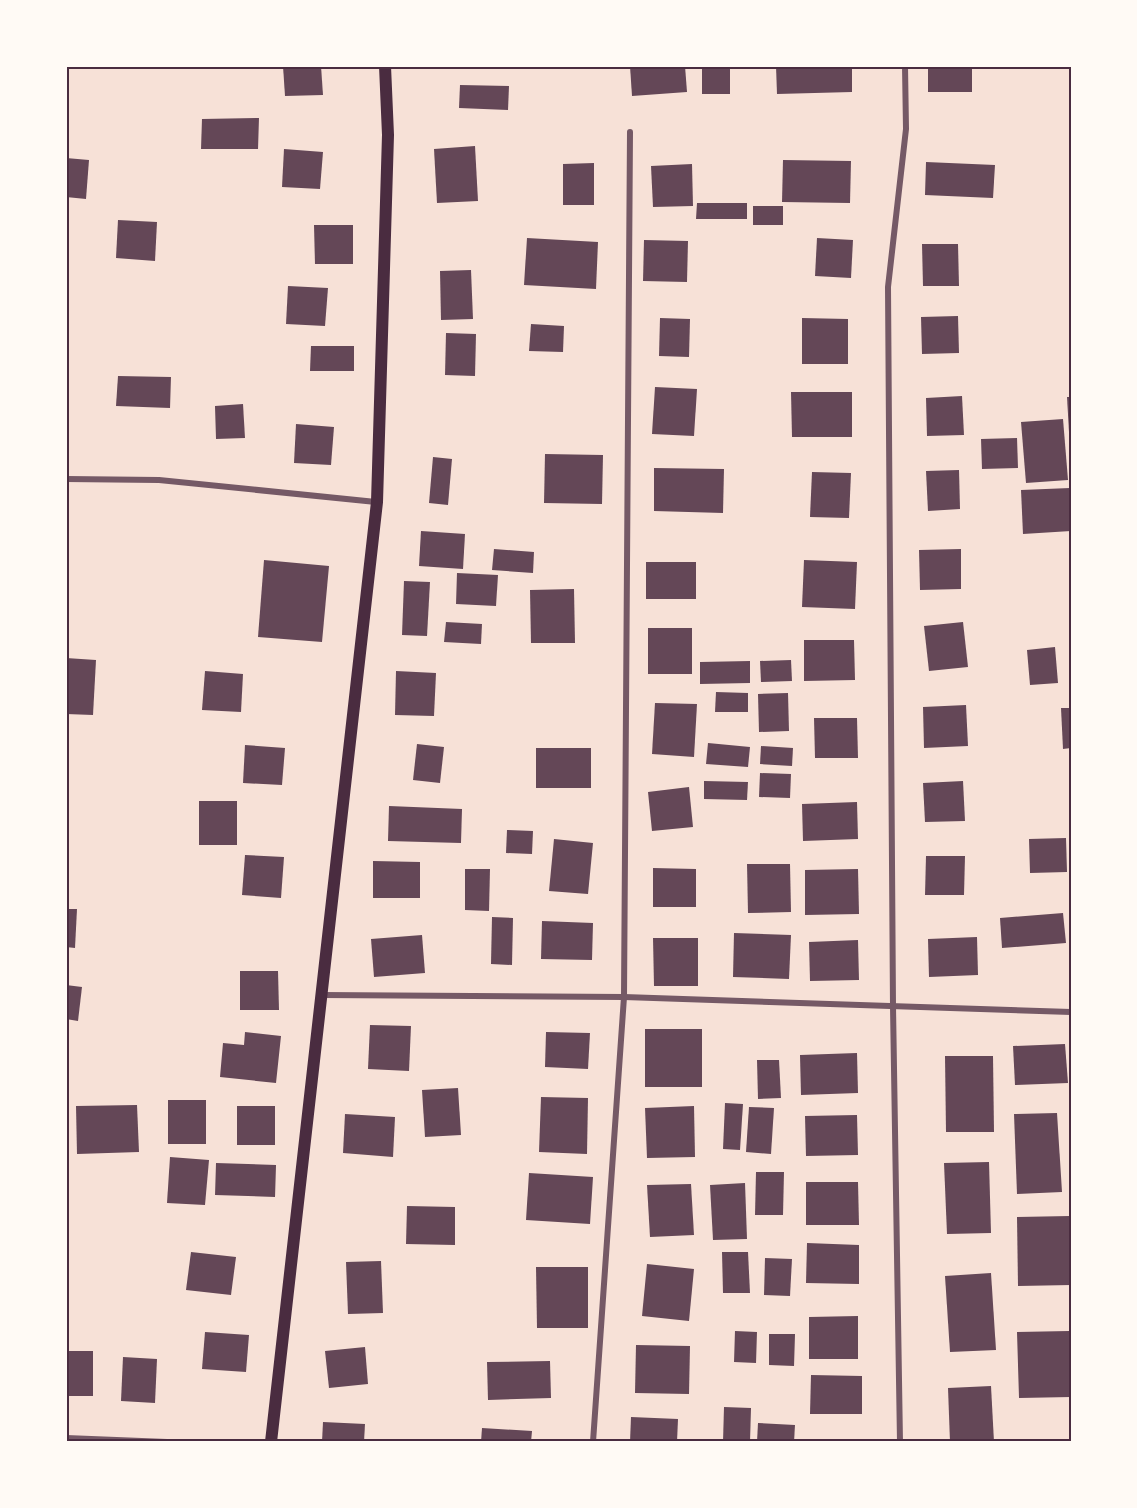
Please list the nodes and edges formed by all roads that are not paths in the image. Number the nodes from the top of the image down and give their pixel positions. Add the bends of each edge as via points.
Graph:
1 (385, 66) edge
2 (905, 66) edge
3 (630, 132) dead end
4 (66, 479) edge
5 (377, 502) junction
6 (320, 995) junction
7 (624, 998) junction
8 (893, 1006) junction
9 (1071, 1012) edge
10 (66, 1438) edge
11 (167, 1442) edge
12 (271, 1442) edge
13 (593, 1442) edge
14 (900, 1442) edge

1 - 5 main road via 388,135
2 - 8 street via 906,129 888,287
3 - 7 street
4 - 5 street via 159,480
5 - 6 main road
6 - 7 street
6 - 12 main road
7 - 8 street
7 - 13 street
8 - 9 street
8 - 14 street
10 - 11 street

